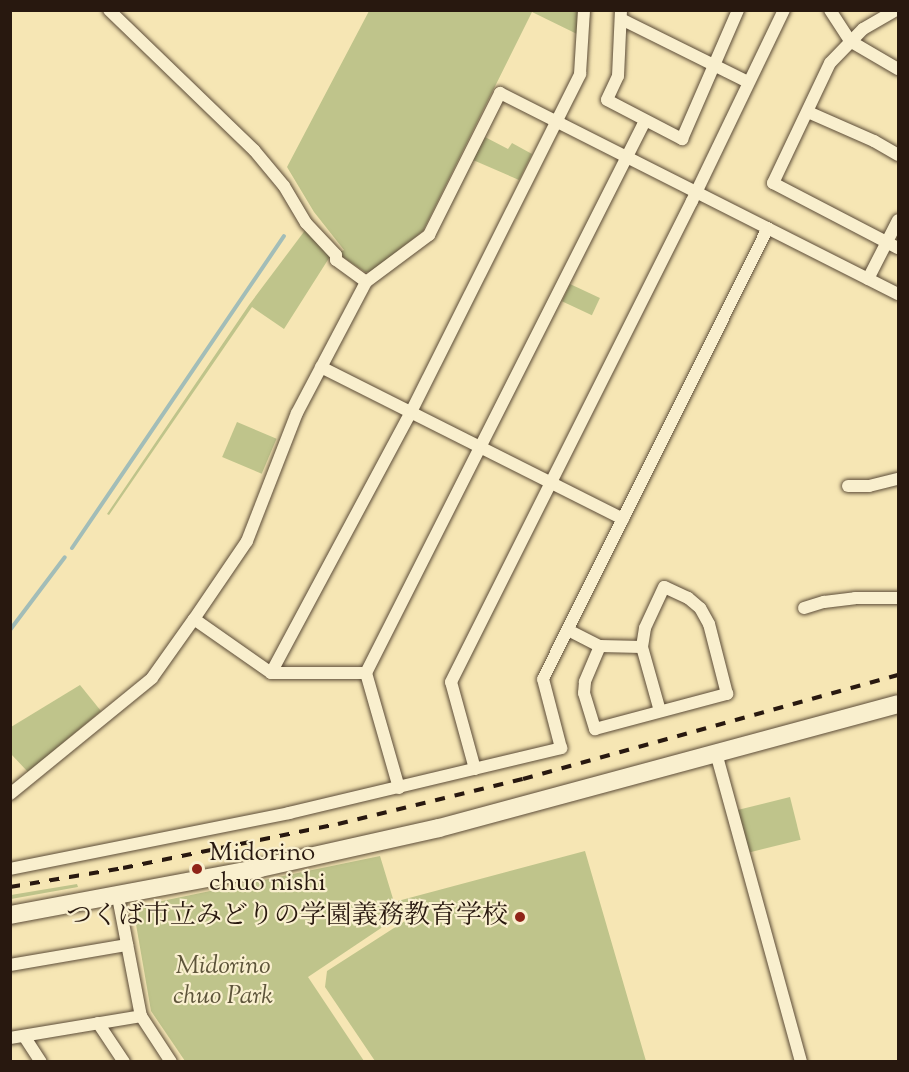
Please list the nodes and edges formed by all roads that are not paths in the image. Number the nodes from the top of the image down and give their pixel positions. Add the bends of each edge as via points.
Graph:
1 (109, 10) edge
2 (584, 10) edge
3 (738, 10) edge
4 (830, 10) edge
5 (896, 10) edge
6 (782, 12) edge
7 (621, 15) edge
8 (850, 41) junction
9 (715, 65) junction
10 (898, 69) edge
11 (748, 82) junction
12 (808, 112) junction
13 (645, 121) junction
14 (556, 122) junction
15 (898, 155) edge
16 (626, 157) junction
17 (696, 193) junction
18 (898, 220) edge
19 (768, 228) junction
20 (893, 245) edge
21 (868, 279) junction
22 (366, 282) junction
23 (898, 294) edge
24 (321, 367) junction
25 (411, 412) junction
26 (481, 447) junction
27 (898, 479) edge
28 (551, 482) junction
29 (848, 486) dead end
30 (624, 519) junction
31 (898, 598) edge
32 (804, 608) dead end
33 (194, 619) junction
34 (568, 630) junction
35 (600, 646) junction
36 (642, 647) junction
37 (271, 673) junction
38 (366, 673) junction
39 (898, 704) edge
40 (660, 711) junction
41 (716, 753) junction
42 (474, 769) junction
43 (399, 788) junction
44 (10, 794) edge
45 (10, 869) edge
46 (118, 897) junction
47 (10, 915) edge
48 (127, 945) junction
49 (10, 965) edge
50 (141, 1016) junction
51 (98, 1023) junction
52 (24, 1036) junction
53 (10, 1038) edge
54 (41, 1062) edge
55 (124, 1062) edge
56 (171, 1062) edge
57 (801, 1062) edge

1 - 22 street via 254,150 336,260
2 - 14 street via 580,74
3 - 9 street
4 - 8 street
5 - 8 street
6 - 11 street
7 - 9 street
7 - 13 street via 618,76 607,100
8 - 10 street
8 - 12 street via 830,63
9 - 11 street
9 - 13 street via 682,139
11 - 17 street
12 - 15 street
12 - 20 street via 773,183
13 - 16 street
14 - 16 street
14 - 22 street via 500,93 429,235
14 - 25 street
16 - 17 street
16 - 26 street
17 - 19 street
17 - 28 street
18 - 20 street
19 - 21 street
19 - 30 street
20 - 21 street
21 - 23 street
22 - 24 street
24 - 25 street
24 - 33 street via 297,413 247,541
25 - 26 street
25 - 37 street
26 - 28 street
26 - 38 street
27 - 29 street
28 - 30 street
28 - 42 street via 451,682
30 - 34 street
31 - 32 street via 855,598
33 - 37 street
33 - 44 street via 152,678
34 - 35 street
34 - 42 street via 543,679 561,748
35 - 36 street
35 - 40 street via 584,693 595,729
36 - 40 street
36 - 40 street via 645,628 664,586 695,603 706,616 727,693
37 - 38 street
38 - 43 street
39 - 41 street
41 - 46 street via 439,828
41 - 57 street
42 - 43 street
43 - 45 street
46 - 47 street
46 - 48 street
48 - 49 street
48 - 50 street
50 - 51 street
50 - 56 street
51 - 52 street
51 - 55 street
52 - 53 street
52 - 54 street

